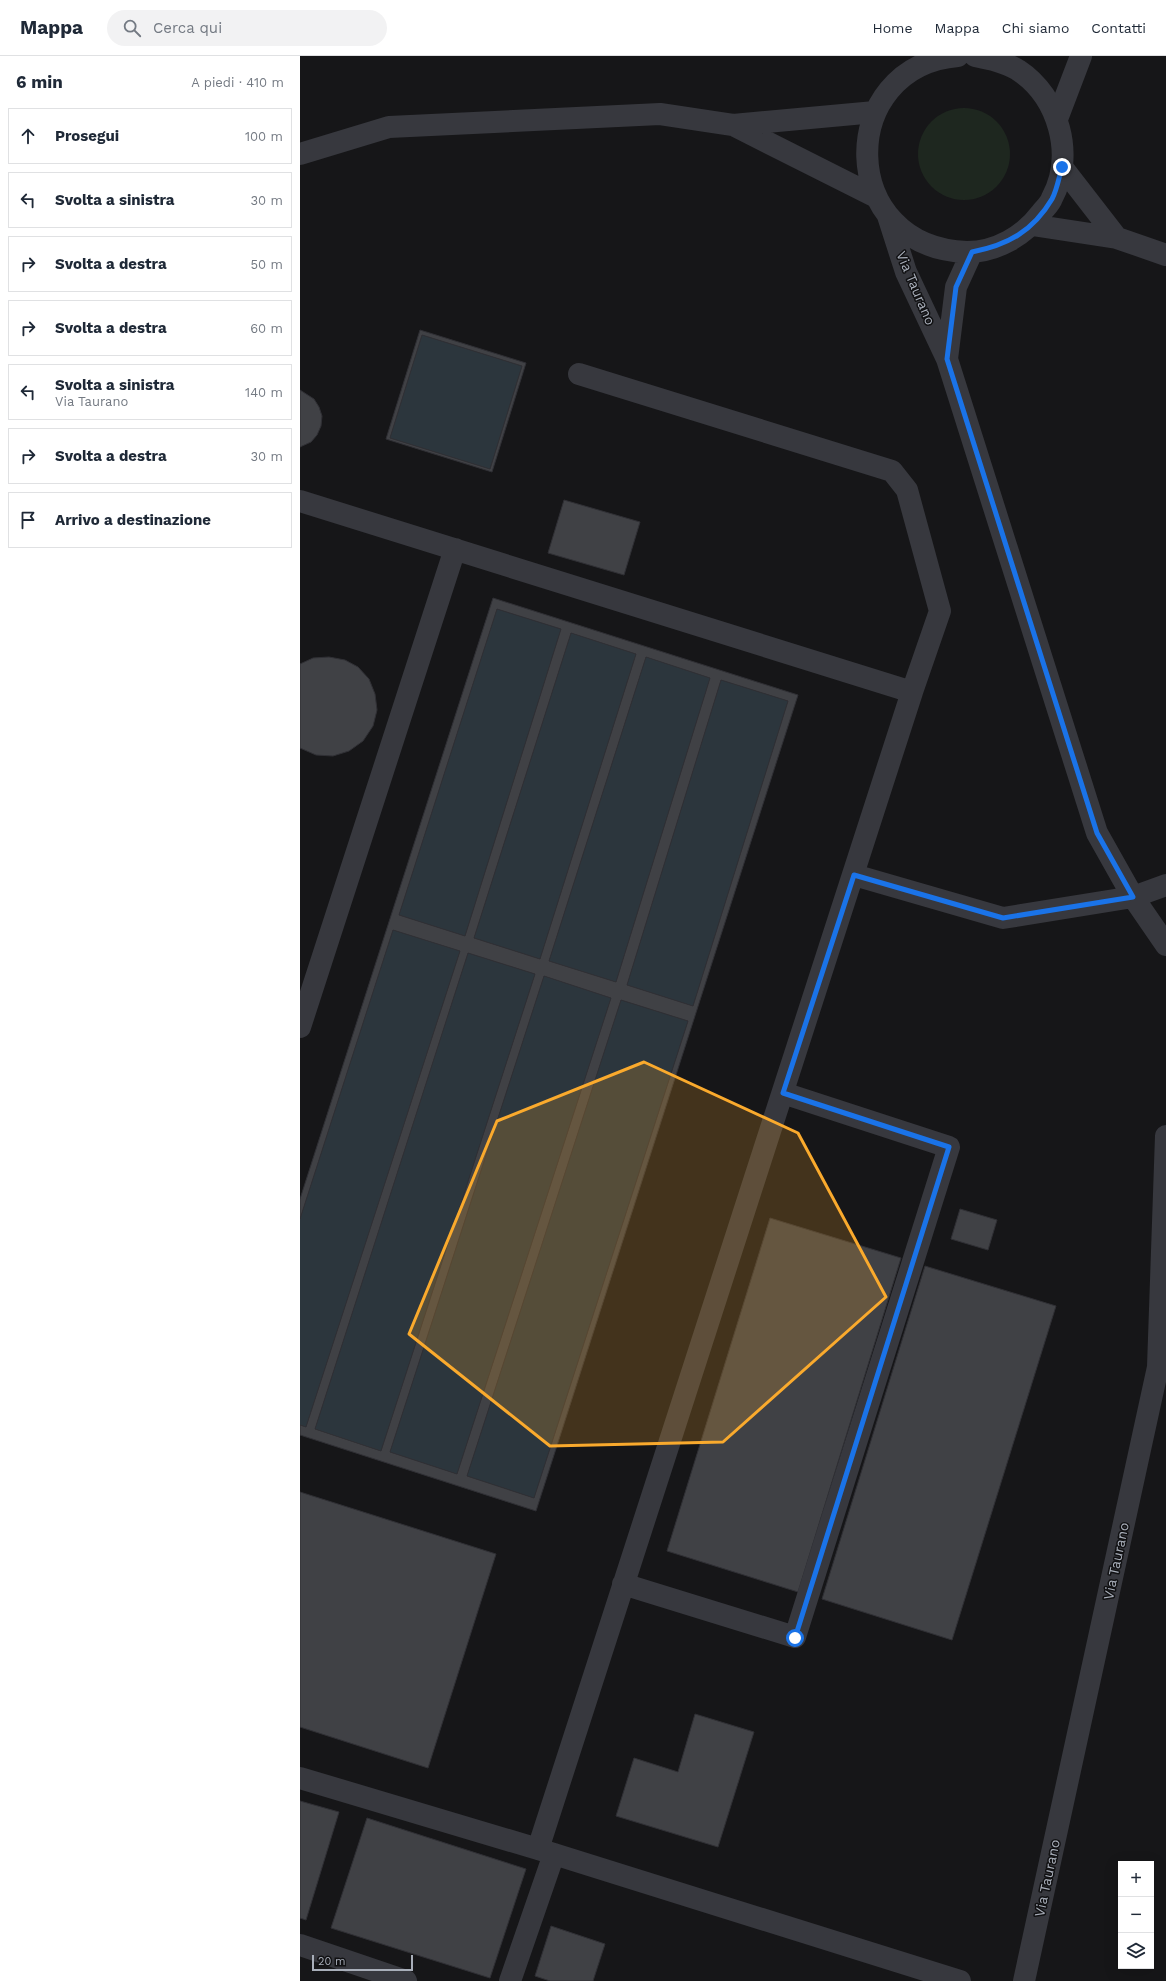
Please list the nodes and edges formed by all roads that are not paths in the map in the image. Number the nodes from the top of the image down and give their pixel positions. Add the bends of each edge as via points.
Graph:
1 (958, 56) edge
2 (975, 56) edge
3 (1081, 56) edge
4 (1004, 59) edge
5 (875, 112) junction
6 (1057, 119) junction
7 (733, 124) junction
8 (300, 154) edge
9 (1062, 167) junction
10 (876, 198) junction
11 (888, 216) junction
12 (1032, 225) junction
13 (1117, 238) junction
14 (972, 252) junction
15 (1166, 254) edge
16 (947, 359) junction
17 (579, 374) dead end
18 (300, 501) edge
19 (455, 549) junction
20 (912, 692) junction
21 (854, 875) junction
22 (1166, 885) edge
23 (1133, 897) junction
24 (1166, 945) edge
25 (300, 1027) edge
26 (783, 1093) junction
27 (1166, 1136) edge
28 (623, 1584) junction
29 (300, 1778) edge
30 (546, 1851) junction
31 (300, 1946) edge
32 (406, 1981) edge
33 (510, 1981) edge
34 (960, 1981) edge
35 (1024, 1981) edge

1 - 5 street via 941,57 914,69 891,87
2 - 4 street
3 - 6 street
4 - 6 street via 1034,83
5 - 7 street
5 - 10 street via 867,140 867,170
6 - 9 street via 1062,142
7 - 8 street via 660,114 389,127
7 - 10 street
9 - 12 street via 1052,198
9 - 13 street
10 - 11 street
11 - 14 street via 905,233 926,245 949,251
11 - 16 street, Via Taurano via 906,272
12 - 13 street
12 - 14 street via 1015,238 994,248
13 - 15 street
14 - 16 street, Via Taurano via 956,287
16 - 23 street, Via Taurano via 1097,833
17 - 20 street via 892,471 907,490 940,611
18 - 19 street
19 - 20 street
19 - 25 street
20 - 21 street
21 - 23 street via 1003,918
21 - 26 street
22 - 23 street
23 - 24 street, Via Taurano
26 - 28 street
26 - 28 street via 949,1147 795,1638
27 - 35 street, Via Taurano via 1158,1367
28 - 30 street
29 - 30 street
30 - 33 street
30 - 34 street
31 - 32 street

